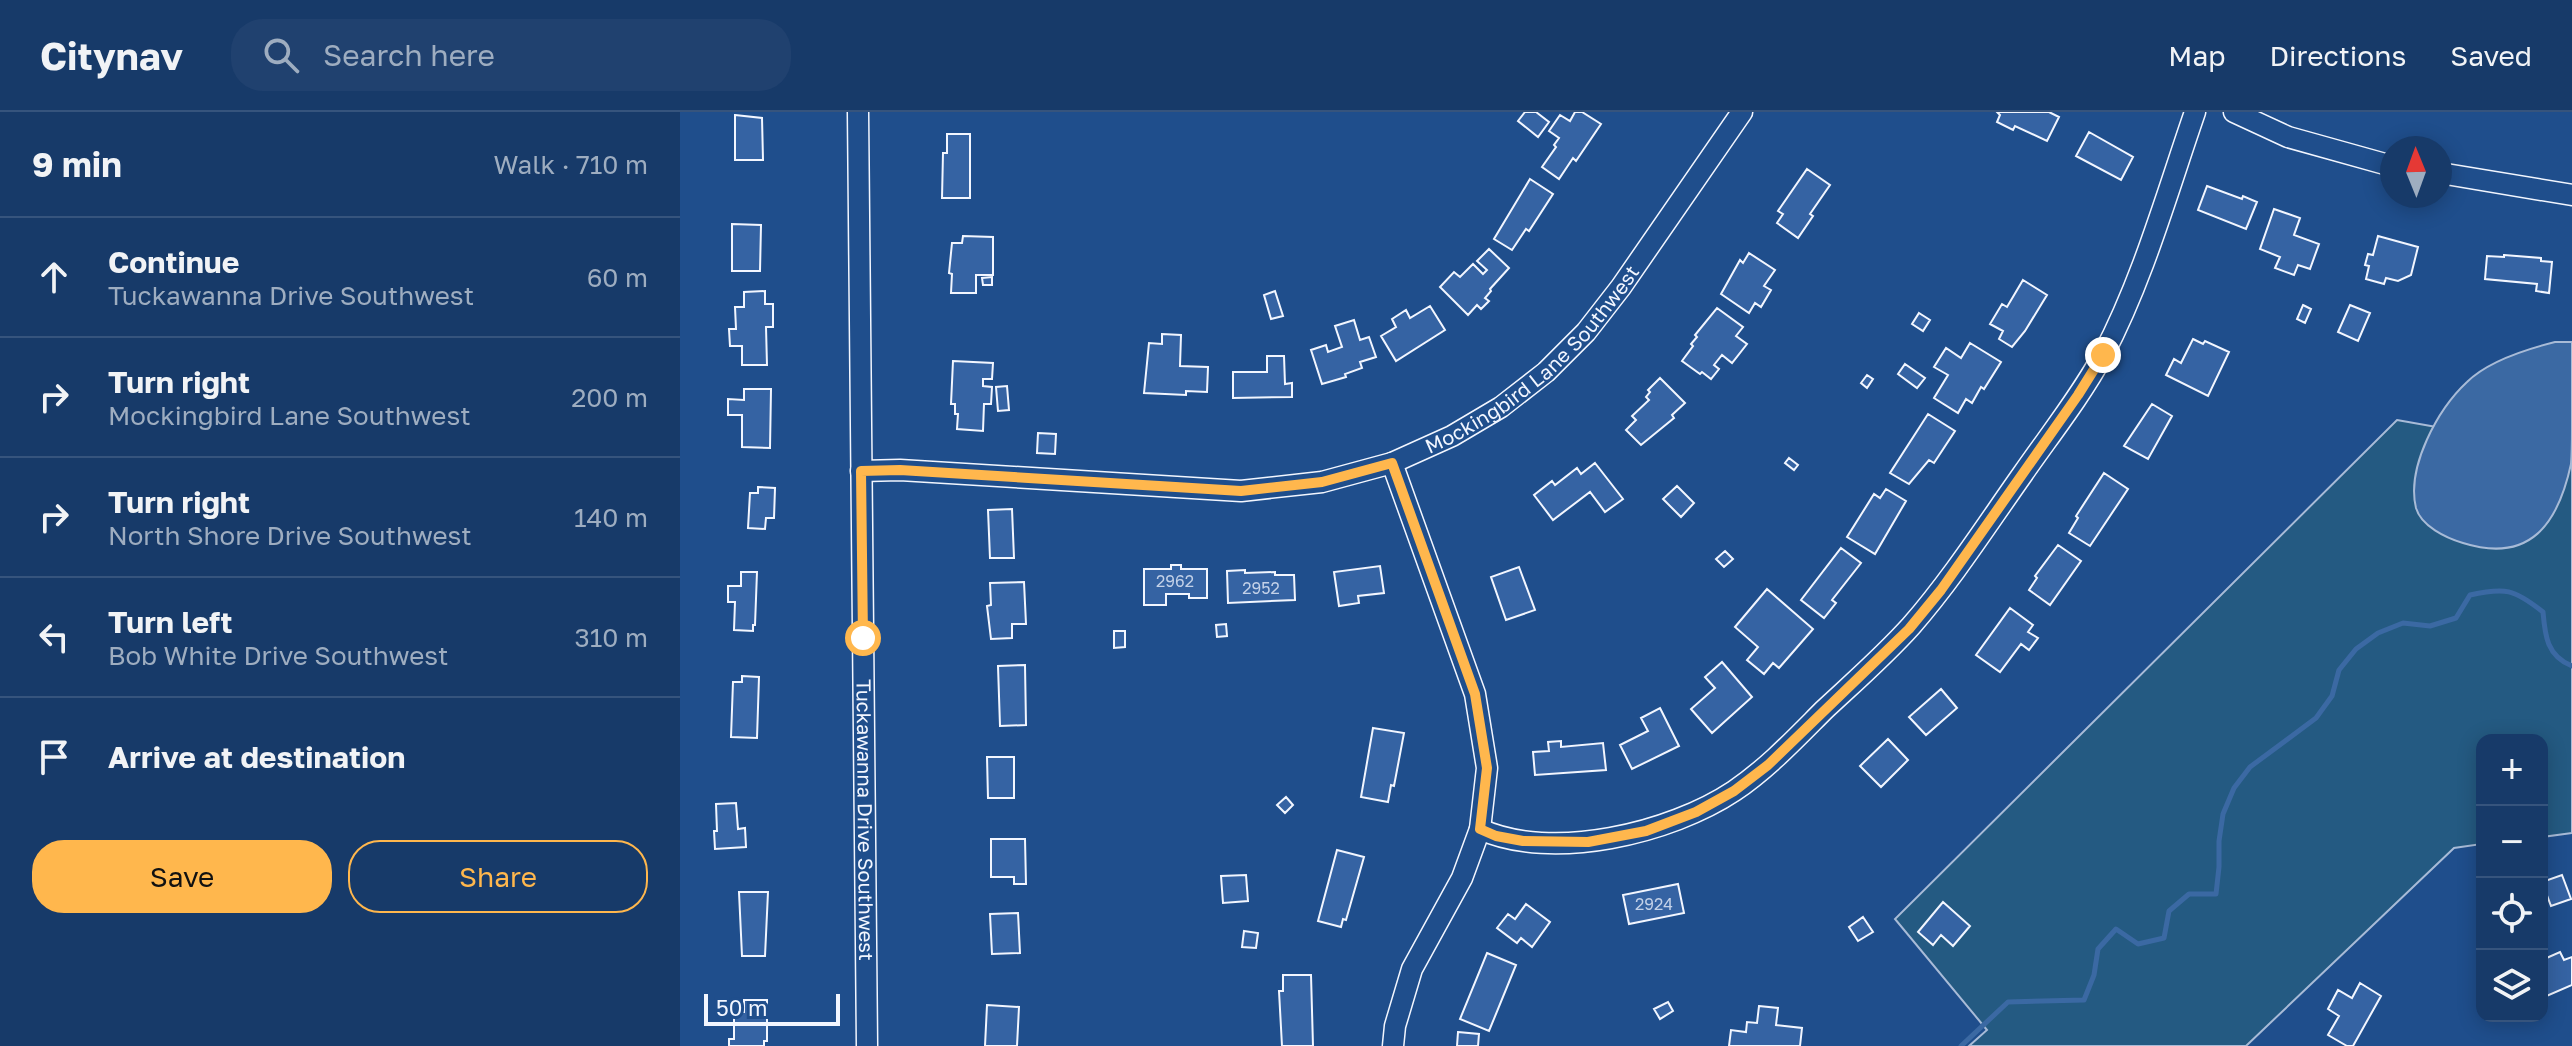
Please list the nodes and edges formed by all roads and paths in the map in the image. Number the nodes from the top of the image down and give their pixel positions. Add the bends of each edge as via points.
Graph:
1 (858, 112) edge
2 (1742, 112) edge
3 (2195, 112) edge
4 (2234, 112) edge
5 (2380, 163) edge
6 (2452, 175) edge
7 (2572, 195) edge
8 (1392, 463) junction
9 (861, 471) junction
10 (1480, 829) junction
11 (867, 1046) edge
12 (1393, 1046) edge

1 - 9 street, Tuckawanna Drive Southwest
2 - 8 street, Mockingbird Lane Southwest via 1586,332 1501,407
3 - 10 street via 2130,296 2103,355 1909,629 1768,765 1696,812 1646,831 1588,842 1523,841
4 - 5 street via 2288,137
6 - 7 street
8 - 9 street, Mockingbird Lane Southwest via 1322,482 1241,491
8 - 10 street via 1475,694 1487,768
9 - 11 street, Tuckawanna Drive Southwest
10 - 12 street via 1462,878 1412,969

